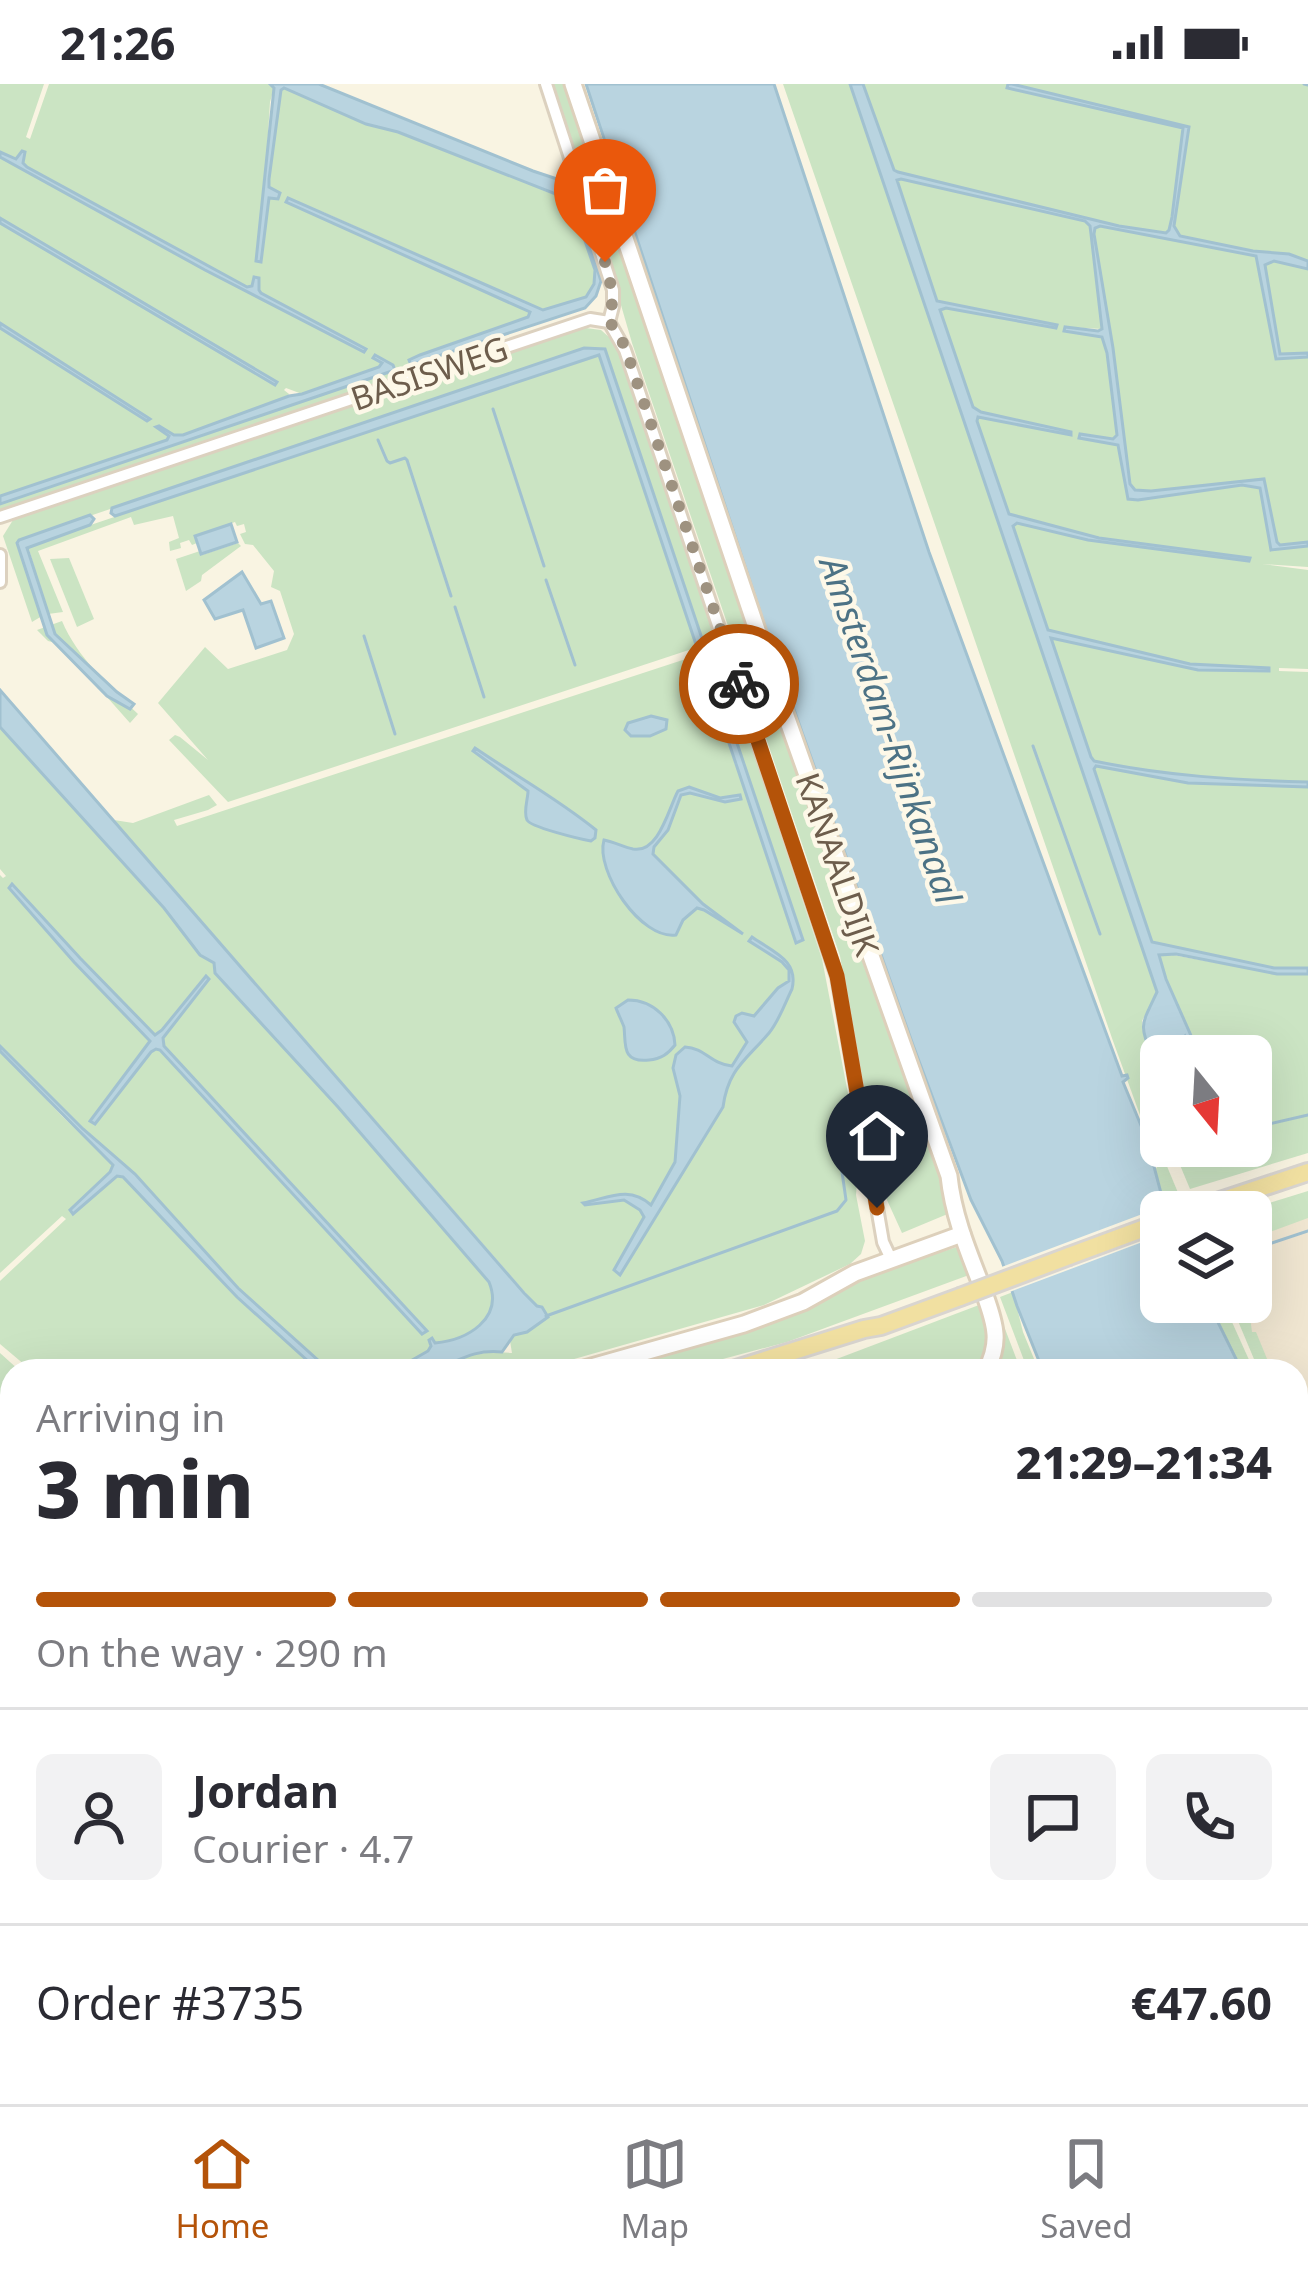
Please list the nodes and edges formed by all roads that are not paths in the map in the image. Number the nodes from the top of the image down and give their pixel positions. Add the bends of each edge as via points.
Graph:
1 (545, 84) edge
2 (573, 84) edge
3 (609, 322) junction
4 (0, 517) edge
5 (0, 555) edge
6 (0, 582) edge
7 (1308, 1172) edge
8 (1248, 1191) edge
9 (1140, 1230) edge
10 (962, 1234) junction
11 (891, 1259) junction
12 (881, 1326) junction
13 (618, 1359) edge
14 (768, 1359) edge
15 (802, 1359) edge
16 (991, 1359) edge

1 - 3 street via 613,290
2 - 10 street, KANAALDIJK via 949,1176
3 - 4 street, BASISWEG via 590,319
3 - 11 street via 626,350 837,976
5 - 6 street
7 - 8 main road
9 - 12 main road, bridge
10 - 11 street
10 - 16 street, KANAALDIJK via 993,1318
11 - 13 street via 766,1316
12 - 14 main road
12 - 15 main road

